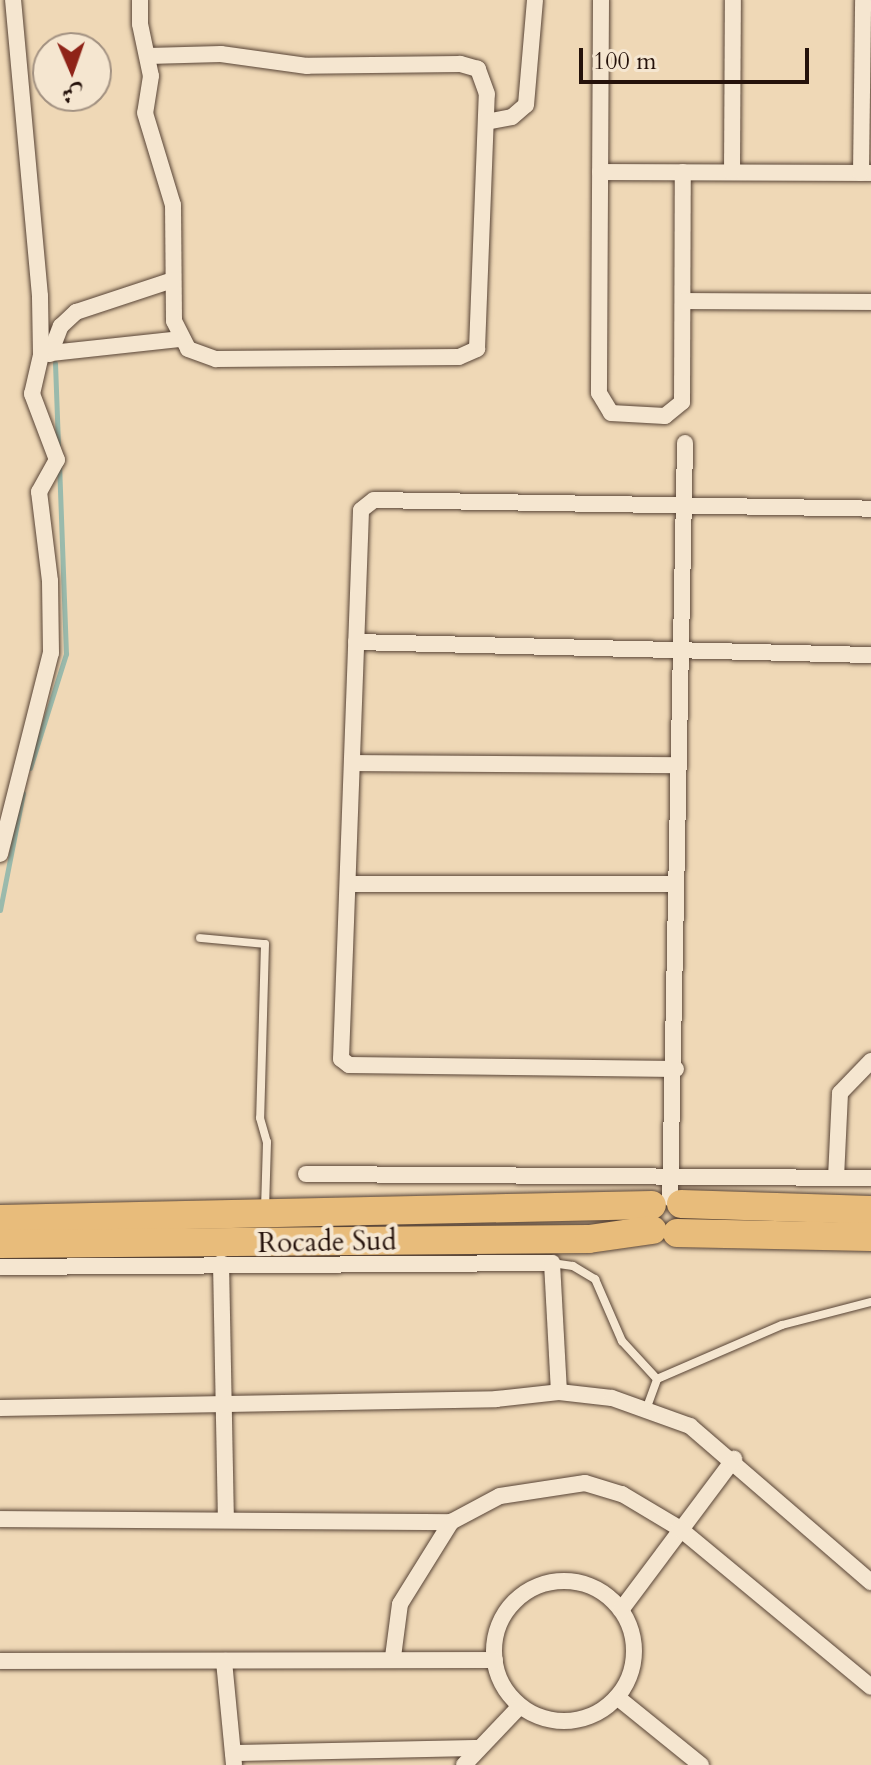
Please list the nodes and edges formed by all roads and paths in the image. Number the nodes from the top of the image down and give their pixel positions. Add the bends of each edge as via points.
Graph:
1 (13, 0) edge
2 (140, 0) edge
3 (535, 0) edge
4 (601, 0) edge
5 (733, 0) edge
6 (863, 0) edge
7 (148, 56) junction
8 (486, 122) junction
9 (600, 172) junction
10 (683, 172) junction
11 (732, 172) junction
12 (866, 173) edge
13 (173, 280) junction
14 (683, 301) junction
15 (871, 302) edge
16 (179, 339) junction
17 (46, 354) junction
18 (685, 443) dead end
19 (682, 508) junction
20 (871, 509) edge
21 (356, 642) junction
22 (681, 650) junction
23 (871, 655) edge
24 (353, 763) junction
25 (677, 765) junction
26 (0, 854) edge
27 (349, 884) junction
28 (675, 884) junction
29 (200, 938) dead end
30 (871, 1061) edge
31 (676, 1069) junction
32 (864, 1072) edge
33 (306, 1174) dead end
34 (836, 1178) junction
35 (871, 1178) edge
36 (667, 1208) junction
37 (871, 1210) edge
38 (265, 1213) junction
39 (0, 1219) edge
40 (871, 1237) edge
41 (0, 1244) edge
42 (221, 1263) junction
43 (552, 1263) junction
44 (0, 1267) edge
45 (871, 1302) edge
46 (657, 1379) junction
47 (559, 1392) junction
48 (228, 1404) junction
49 (647, 1407) junction
50 (0, 1408) edge
51 (734, 1459) junction
52 (226, 1517) junction
53 (0, 1519) edge
54 (451, 1522) junction
55 (679, 1528) junction
56 (871, 1582) edge
57 (621, 1610) junction
58 (393, 1657) junction
59 (495, 1660) junction
60 (0, 1661) edge
61 (224, 1661) junction
62 (871, 1687) edge
63 (617, 1697) junction
64 (520, 1706) junction
65 (478, 1748) junction
66 (234, 1759) edge
67 (698, 1764) edge
68 (464, 1765) edge

1 - 17 street
2 - 7 street
3 - 8 street via 526,105 512,117
4 - 9 street
5 - 11 street
6 - 12 street
7 - 8 street via 221,54 307,66 469,65 486,84
7 - 13 street via 145,113 173,205
8 - 16 street via 480,339 471,354 216,359 188,349
9 - 10 street
9 - 14 street via 599,393 604,408 665,416 680,408
10 - 11 street
10 - 14 street
11 - 12 street
13 - 16 street
13 - 17 street via 76,312 61,326
14 - 15 street
16 - 17 street
17 - 26 street via 32,394 57,460 39,492 50,581 51,653
18 - 19 street
19 - 20 street
19 - 21 street via 374,500 361,510
19 - 22 street
21 - 22 street
21 - 24 street
22 - 23 street
22 - 25 street
24 - 25 street
24 - 27 street
25 - 28 street
27 - 28 street
27 - 31 street via 339,1048 349,1065
28 - 31 street
29 - 38 lane via 265,944 260,1118 267,1142
30 - 32 street
31 - 36 street
32 - 34 street via 840,1093
33 - 36 street
34 - 35 street
34 - 36 street
36 - 37 highway, Rocade Sud
36 - 38 highway, Rocade Sud
36 - 40 highway, Rocade Sud
36 - 41 highway, Rocade Sud via 589,1239
38 - 39 highway, Rocade Sud
42 - 43 street
42 - 44 street
42 - 48 street
43 - 46 lane via 573,1266 595,1279 622,1341
43 - 47 street
45 - 46 lane via 782,1325
46 - 49 lane
47 - 48 street
47 - 49 street
48 - 50 street
48 - 52 street
49 - 51 street via 690,1426
51 - 55 street
51 - 56 street
52 - 53 street
52 - 54 street
54 - 55 street via 500,1496 585,1483 622,1494
54 - 58 street via 400,1604
55 - 57 street
55 - 62 street
57 - 59 street via 582,1583 542,1585 505,1614
57 - 63 street via 634,1650
58 - 59 street
58 - 61 street
59 - 64 street via 501,1682
60 - 61 street
61 - 66 street
63 - 64 street via 574,1720 542,1718
63 - 67 street
64 - 65 street
65 - 66 street
65 - 68 street

